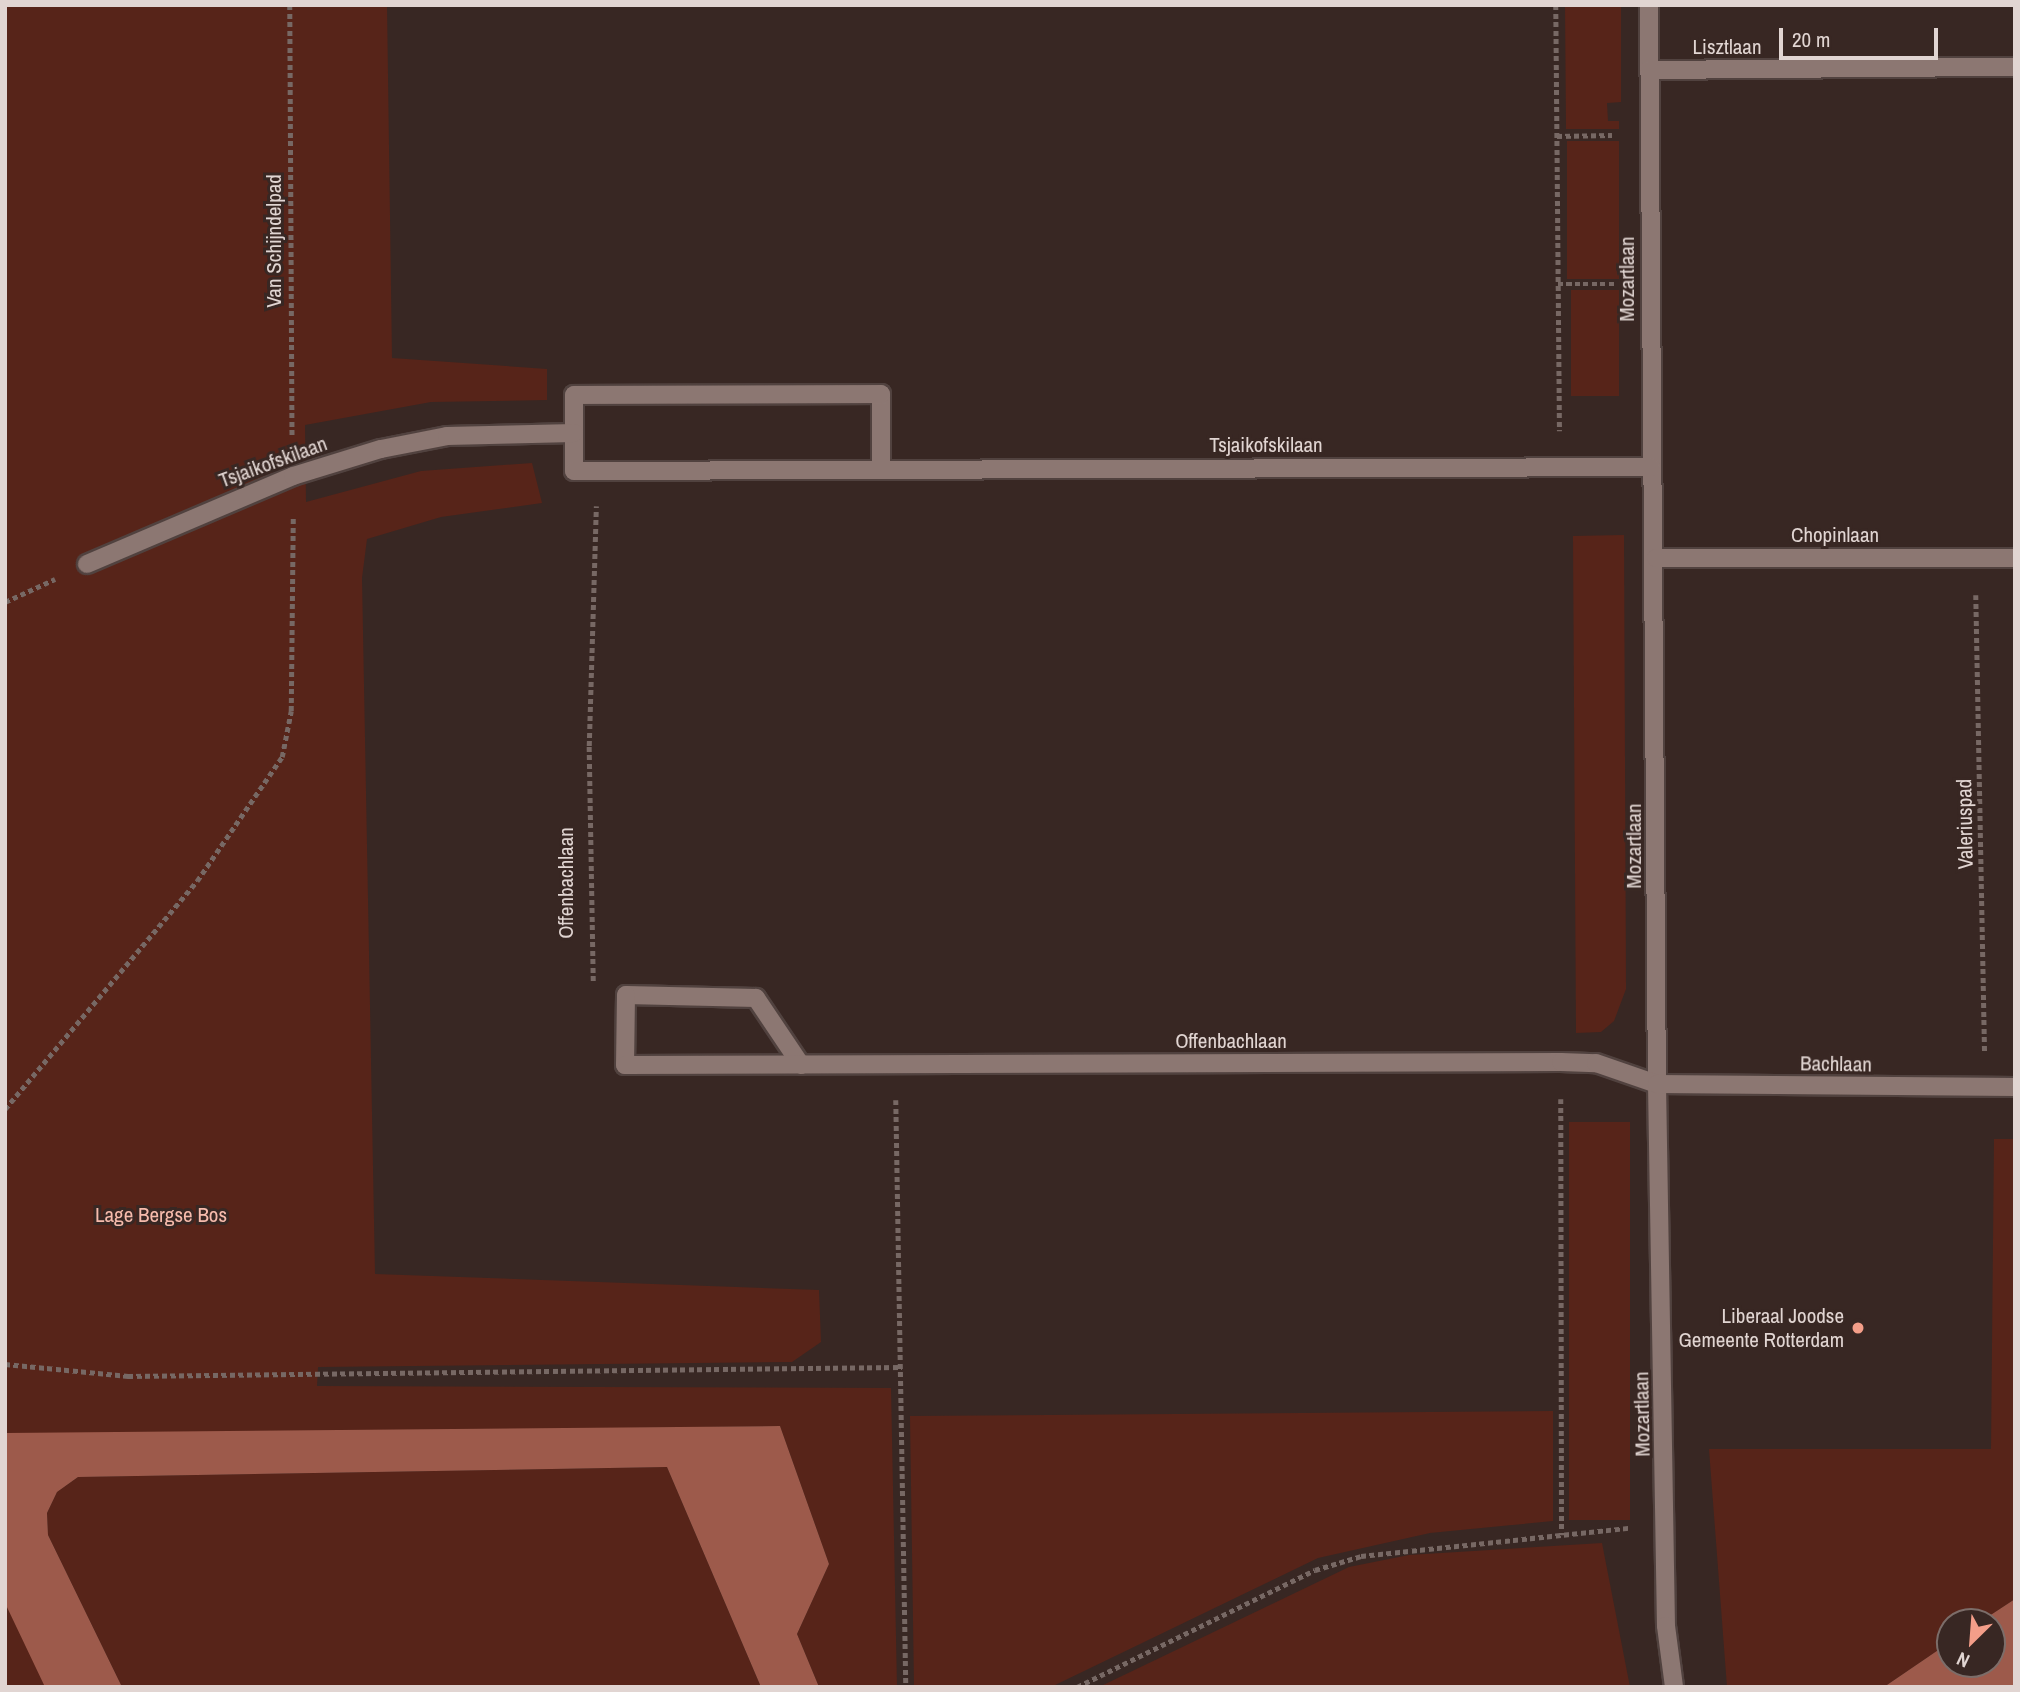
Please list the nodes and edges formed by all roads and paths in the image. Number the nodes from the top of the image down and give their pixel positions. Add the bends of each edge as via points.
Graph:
1 (290, 5) edge
2 (1556, 5) edge
3 (1648, 5) edge
4 (2015, 67) edge
5 (1649, 70) junction
6 (1649, 135) junction
7 (1557, 136) junction
8 (1559, 284) junction
9 (1650, 284) junction
10 (574, 433) junction
11 (1560, 467) junction
12 (1650, 467) junction
13 (881, 469) junction
14 (594, 470) junction
15 (293, 476) junction
16 (1656, 558) junction
17 (2015, 558) edge
18 (1975, 559) junction
19 (87, 564) joint
20 (5, 602) edge
21 (626, 995) junction
22 (1561, 1062) junction
23 (801, 1065) junction
24 (895, 1065) junction
25 (1657, 1084) junction
26 (2015, 1087) edge
27 (1986, 1088) junction
28 (5, 1109) edge
29 (5, 1364) edge
30 (902, 1367) junction
31 (1668, 1524) junction
32 (1562, 1535) junction
33 (906, 1687) edge
34 (1077, 1687) edge
35 (1674, 1687) edge

1 - 15 path, Van Schijndelpad
2 - 7 path
3 - 5 street, Mozartlaan
4 - 5 street, Lisztlaan
5 - 6 street, Mozartlaan
6 - 7 path
6 - 9 street, Mozartlaan
7 - 8 path
8 - 9 path
8 - 11 path
9 - 12 street, Mozartlaan
10 - 13 street via 574,396 881,394
10 - 14 street via 575,471
10 - 15 street, Tsjaikofskilaan via 447,436
11 - 12 street, Tsjaikofskilaan
11 - 13 street, Tsjaikofskilaan
12 - 16 street, Mozartlaan
13 - 14 street, Tsjaikofskilaan
14 - 21 path, Offenbachlaan via 589,979
15 - 19 street, Tsjaikofskilaan
15 - 28 path, Van Schijndelpad via 293,670 282,757 197,881
16 - 18 street, Chopinlaan
16 - 25 street, Mozartlaan
17 - 18 street, Chopinlaan
18 - 27 path, Valeriuspad
19 - 20 path
21 - 23 street via 756,998
21 - 23 street, Offenbachlaan via 625,1065
22 - 24 street, Offenbachlaan
22 - 25 street, Offenbachlaan via 1596,1063
22 - 32 path
23 - 24 street, Offenbachlaan
24 - 30 path
25 - 27 street, Bachlaan
25 - 31 street, Mozartlaan
26 - 27 street, Bachlaan
29 - 30 path via 128,1376
30 - 33 path
31 - 32 path
31 - 35 street, Mozartlaan via 1666,1626
32 - 34 path via 1427,1544 1315,1570

